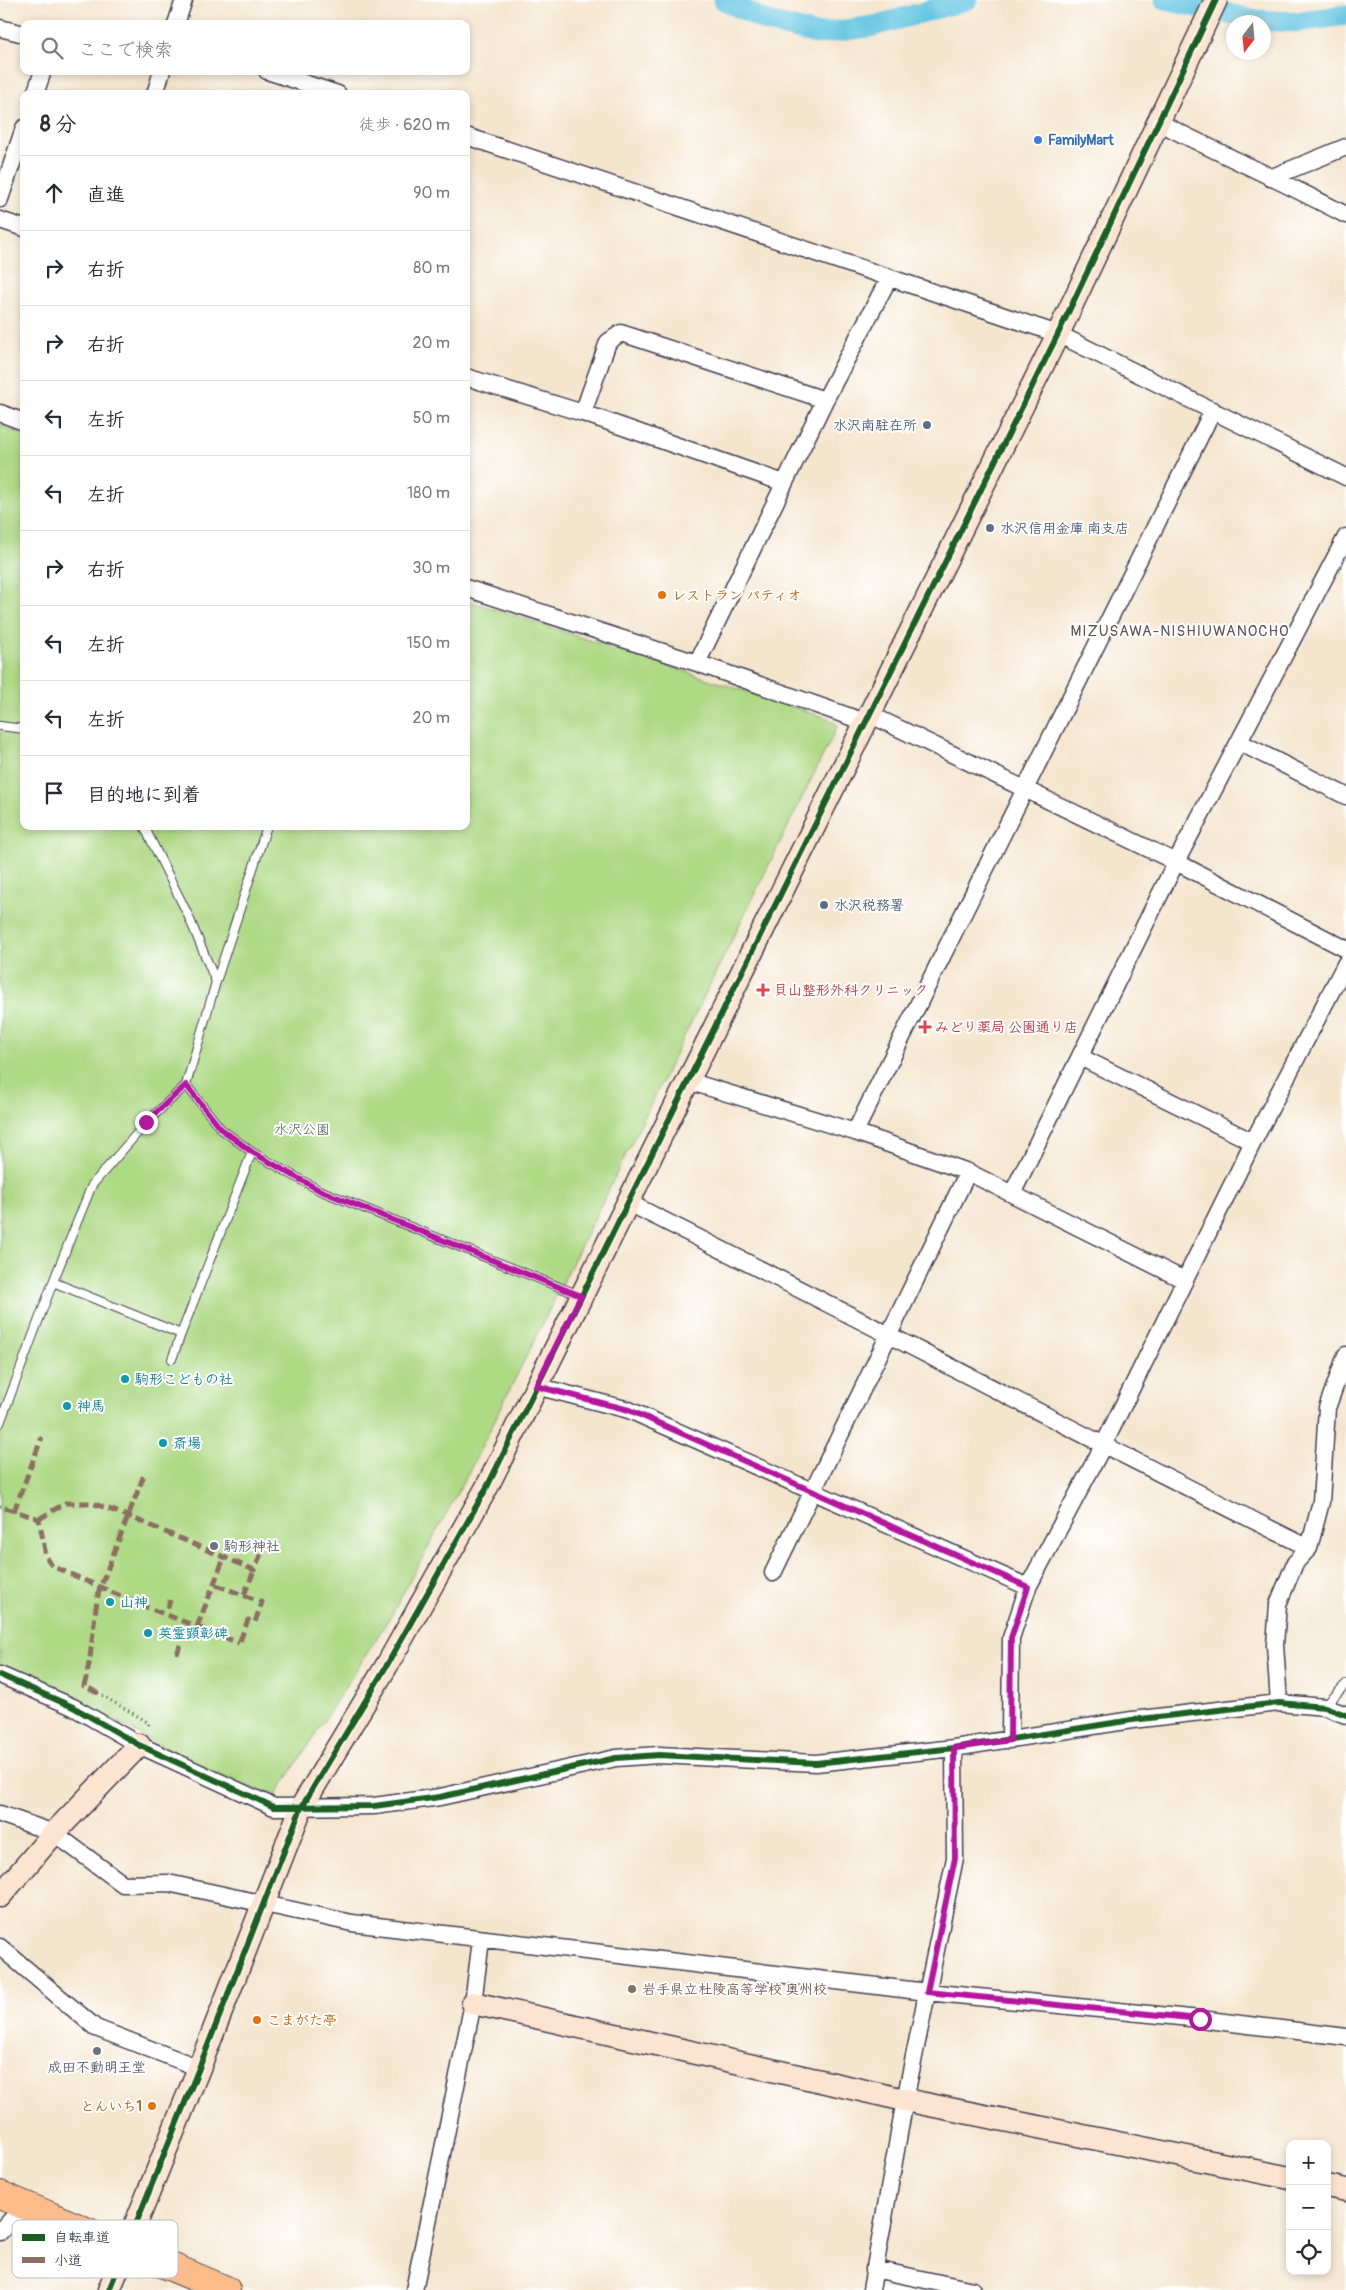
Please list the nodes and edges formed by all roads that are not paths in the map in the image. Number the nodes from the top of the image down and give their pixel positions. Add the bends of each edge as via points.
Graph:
1 (184, 0) edge
2 (1216, 0) edge
3 (177, 20) edge
4 (0, 28) edge
5 (20, 33) edge
6 (42, 75) edge
7 (161, 75) edge
8 (279, 75) edge
9 (36, 90) edge
10 (156, 90) edge
11 (326, 90) edge
12 (1158, 122) junction
13 (470, 137) edge
14 (20, 140) edge
15 (1346, 148) edge
16 (1270, 178) junction
17 (0, 200) edge
18 (1346, 215) edge
19 (0, 220) edge
20 (20, 227) edge
21 (888, 278) junction
22 (1058, 334) junction
23 (470, 378) edge
24 (825, 400) junction
25 (1213, 410) junction
26 (0, 413) edge
27 (583, 413) junction
28 (20, 420) edge
29 (1346, 477) edge
30 (784, 483) junction
31 (1346, 537) edge
32 (470, 589) edge
33 (696, 663) junction
34 (867, 718) junction
35 (0, 726) edge
36 (20, 728) edge
37 (1239, 742) junction
38 (1026, 790) junction
39 (1346, 796) edge
40 (146, 830) edge
41 (265, 830) edge
42 (1176, 862) junction
43 (1346, 949) edge
44 (1346, 963) edge
45 (216, 982) junction
46 (1080, 1057) junction
47 (688, 1081) junction
48 (186, 1085) junction
49 (855, 1132) junction
50 (1253, 1142) junction
51 (252, 1152) junction
52 (968, 1172) junction
53 (1012, 1194) junction
54 (627, 1202) junction
55 (1184, 1280) junction
56 (53, 1282) junction
57 (581, 1296) junction
58 (181, 1334) junction
59 (890, 1334) junction
60 (1346, 1355) edge
61 (172, 1359) dead end
62 (536, 1386) junction
63 (0, 1423) edge
64 (1103, 1446) junction
65 (813, 1493) junction
66 (1309, 1548) junction
67 (773, 1573) dead end
68 (1028, 1587) junction
69 (0, 1675) edge
70 (1346, 1684) edge
71 (1279, 1703) junction
72 (1325, 1707) junction
73 (1346, 1715) edge
74 (1010, 1740) junction
75 (140, 1746) junction
76 (954, 1748) junction
77 (301, 1808) junction
78 (0, 1814) edge
79 (54, 1833) junction
80 (0, 1896) edge
81 (263, 1904) junction
82 (481, 1940) junction
83 (0, 1947) edge
84 (927, 1992) junction
85 (474, 2003) junction
86 (1346, 2037) edge
87 (199, 2068) junction
88 (905, 2100) junction
89 (1286, 2177) edge
90 (1331, 2187) edge
91 (1346, 2190) edge
92 (0, 2195) edge
93 (25, 2206) junction
94 (58, 2220) edge
95 (137, 2220) edge
96 (0, 2232) edge
97 (874, 2269) junction
98 (178, 2270) edge
99 (114, 2278) edge
100 (109, 2290) edge
101 (226, 2290) edge
102 (414, 2290) edge
103 (871, 2290) edge
104 (973, 2290) edge

1 - 3 street
2 - 12 street
4 - 5 street
6 - 9 street
7 - 10 street
8 - 11 street
12 - 16 street
12 - 22 street
13 - 21 street
14 - 17 street
15 - 16 street
16 - 18 street
19 - 20 street
21 - 22 street
21 - 24 street
22 - 25 street
22 - 34 street
23 - 27 street
24 - 27 street via 622,333 608,342
24 - 30 street
25 - 29 street
25 - 38 street
26 - 28 street
27 - 30 street
30 - 33 street
31 - 37 street
32 - 33 street
33 - 34 street
34 - 38 street
34 - 47 street
35 - 36 lane
37 - 39 street
37 - 42 street
38 - 42 street
38 - 49 street
40 - 45 lane via 188,915
41 - 45 lane
42 - 43 street
42 - 46 street
44 - 50 street
45 - 48 lane
46 - 50 street
46 - 53 street
47 - 49 street
47 - 54 street
48 - 51 lane via 221,1129
48 - 56 lane via 146,1122 92,1185
49 - 52 street
50 - 55 street
51 - 57 lane via 319,1190
51 - 58 lane
52 - 53 street
52 - 59 street
53 - 55 street
54 - 57 street
54 - 59 street
55 - 64 street
56 - 58 lane
56 - 63 lane
57 - 62 street
58 - 61 lane
59 - 64 street
59 - 65 street
60 - 66 street via 1327,1408 1321,1502
62 - 65 street via 629,1410
62 - 77 street via 487,1487 392,1657
64 - 66 street
64 - 68 street
65 - 67 street
65 - 68 street
66 - 71 street via 1294,1562 1278,1604 1275,1645
68 - 74 street via 1011,1638
69 - 75 street via 73,1707
70 - 72 lane
71 - 72 street
71 - 74 street via 1132,1720
72 - 73 street
74 - 76 street
75 - 77 street via 274,1807
75 - 79 street
76 - 77 street via 816,1763 659,1755 616,1758 440,1797 374,1806
76 - 84 street via 955,1858
77 - 81 street
78 - 79 street
79 - 80 street
79 - 81 street via 123,1884 168,1882
81 - 82 street via 352,1923
81 - 87 street
82 - 84 street
82 - 85 street
83 - 87 street via 96,2028
84 - 86 street
84 - 88 street
85 - 88 street
85 - 102 street
87 - 95 street
88 - 89 street
88 - 97 street
90 - 91 street
92 - 93 highway
93 - 94 highway
93 - 96 street
97 - 103 street
97 - 104 street
98 - 101 highway
99 - 100 street

